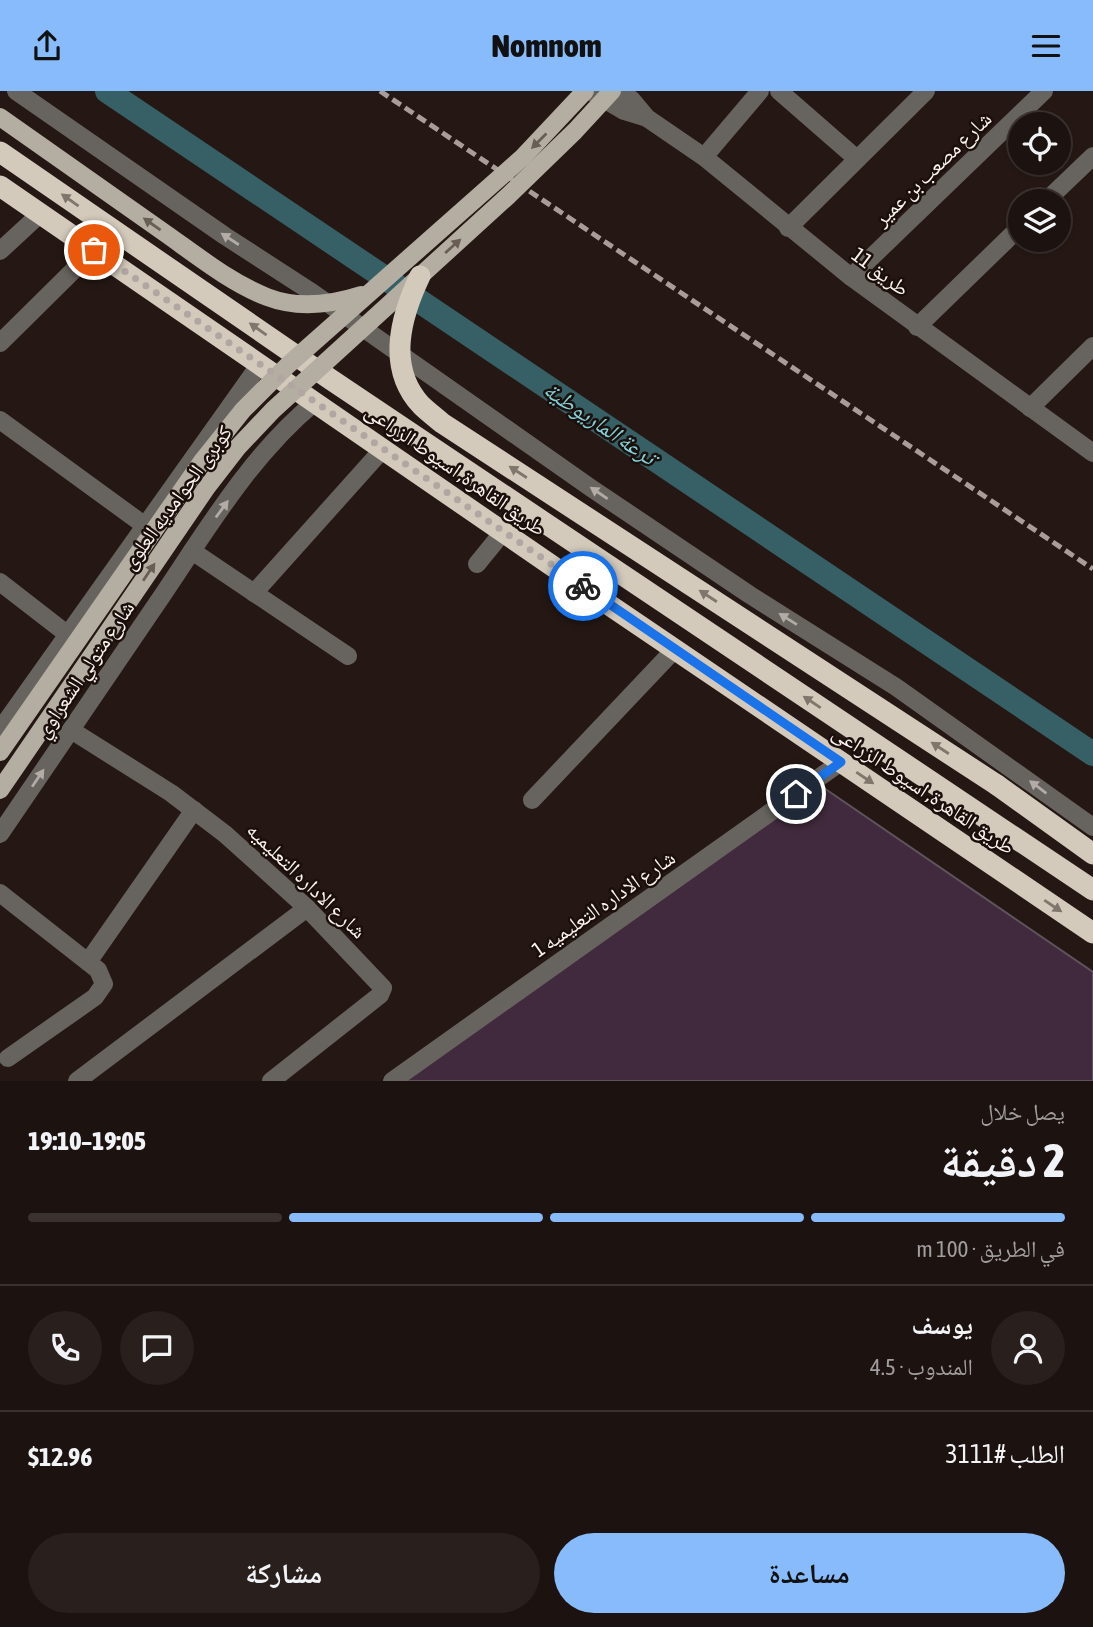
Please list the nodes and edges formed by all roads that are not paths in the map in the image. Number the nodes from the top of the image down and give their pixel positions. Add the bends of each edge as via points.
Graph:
1 (16, 91) edge
2 (588, 91) edge
3 (612, 91) edge
4 (760, 91) edge
5 (779, 91) edge
6 (926, 91) edge
7 (1044, 91) edge
8 (629, 98) edge
9 (0, 117) edge
10 (0, 152) edge
11 (1093, 156) edge
12 (704, 157) junction
13 (857, 159) junction
14 (0, 185) edge
15 (1059, 189) edge
16 (40, 214) junction
17 (788, 228) junction
18 (1008, 239) edge
19 (94, 250) junction
20 (0, 251) edge
21 (421, 276) junction
22 (850, 277) junction
23 (368, 292) junction
24 (917, 327) junction
25 (0, 343) edge
26 (1093, 346) edge
27 (260, 364) junction
28 (315, 402) junction
29 (1030, 408) junction
30 (0, 420) edge
31 (383, 449) junction
32 (1093, 453) edge
33 (144, 525) junction
34 (503, 532) junction
35 (192, 551) junction
36 (477, 564) dead end
37 (0, 582) edge
38 (254, 593) junction
39 (67, 634) junction
40 (674, 649) junction
41 (348, 656) dead end
42 (0, 730) edge
43 (71, 730) junction
44 (0, 752) edge
45 (841, 762) junction
46 (0, 790) edge
47 (532, 800) dead end
48 (194, 810) junction
49 (1093, 827) edge
50 (0, 834) edge
51 (1093, 853) edge
52 (1093, 890) edge
53 (0, 893) edge
54 (307, 908) junction
55 (1093, 933) edge
56 (88, 962) junction
57 (8, 1058) dead end
58 (77, 1081) edge
59 (271, 1081) edge
60 (392, 1081) edge

49 -> 1 street via 896,687 591,488
2 - 8 street, طريق 11
2 -> 23 main road, كوبرى الحوامديه العلوى, bridge via 523,157
21 -> 3 main road, كوبرى الحوامديه العلوى, bridge
4 - 12 street
5 - 13 street
6 - 13 street
7 - 22 street, شارع مصعب بن عمير
8 - 12 street, طريق 11 via 647,118
23 -> 9 main road, bridge via 317,305 268,297 198,256
52 -> 10 highway, طريق القاهرة, اسيوط الزراعى
11 - 15 street
12 - 17 street, طريق 11
13 - 17 street
14 - 16 highway, طريق القاهرة, اسيوط الزراعى
16 - 19 highway, طريق القاهرة, اسيوط الزراعى
16 - 20 street
17 - 22 street, طريق 11
18 - 24 street
19 - 25 street
19 - 27 highway, طريق القاهرة, اسيوط الزراعى
46 -> 21 main road, كوبرى الحوامديه العلوى, bridge via 222,467 273,410
51 -> 21 highway, bridge via 997,785 442,423 420,403 399,357 400,327
22 - 24 street, طريق 11
23 - 44 main road, كوبرى الحوامديه العلوى, bridge via 265,387 222,435
24 - 29 street, طريق 11
26 - 29 street
27 - 28 highway, طريق القاهرة, اسيوط الزراعى
27 - 33 street, شارع متولي الشعراوي
28 - 31 highway, طريق القاهرة, اسيوط الزراعى
35 -> 28 street, شارع متولي الشعراوي via 248,472
29 - 32 street, طريق 11
30 - 33 street
31 - 34 highway, طريق القاهرة, اسيوط الزراعى
31 - 38 street
33 - 39 street, شارع متولي الشعراوي
34 - 36 street
34 - 40 highway, طريق القاهرة, اسيوط الزراعى
35 - 38 street
35 - 43 street, شارع متولي الشعراوي
37 - 39 street
38 - 41 street
39 - 42 street, شارع متولي الشعراوي
40 - 45 highway, طريق القاهرة, اسيوط الزراعى
40 - 47 street
43 - 48 street, شارع الاداره التعليميه
50 -> 43 street, شارع متولي الشعراوي
45 -> 55 highway, طريق القاهرة, اسيوط الزراعى
45 - 60 street, شارع الاداره التعليميه 1
48 - 54 street, شارع الاداره التعليميه
48 - 56 street
53 - 56 street
54 - 58 street
54 - 59 street, شارع الاداره التعليميه via 383,991
56 - 57 street via 103,979 99,993

